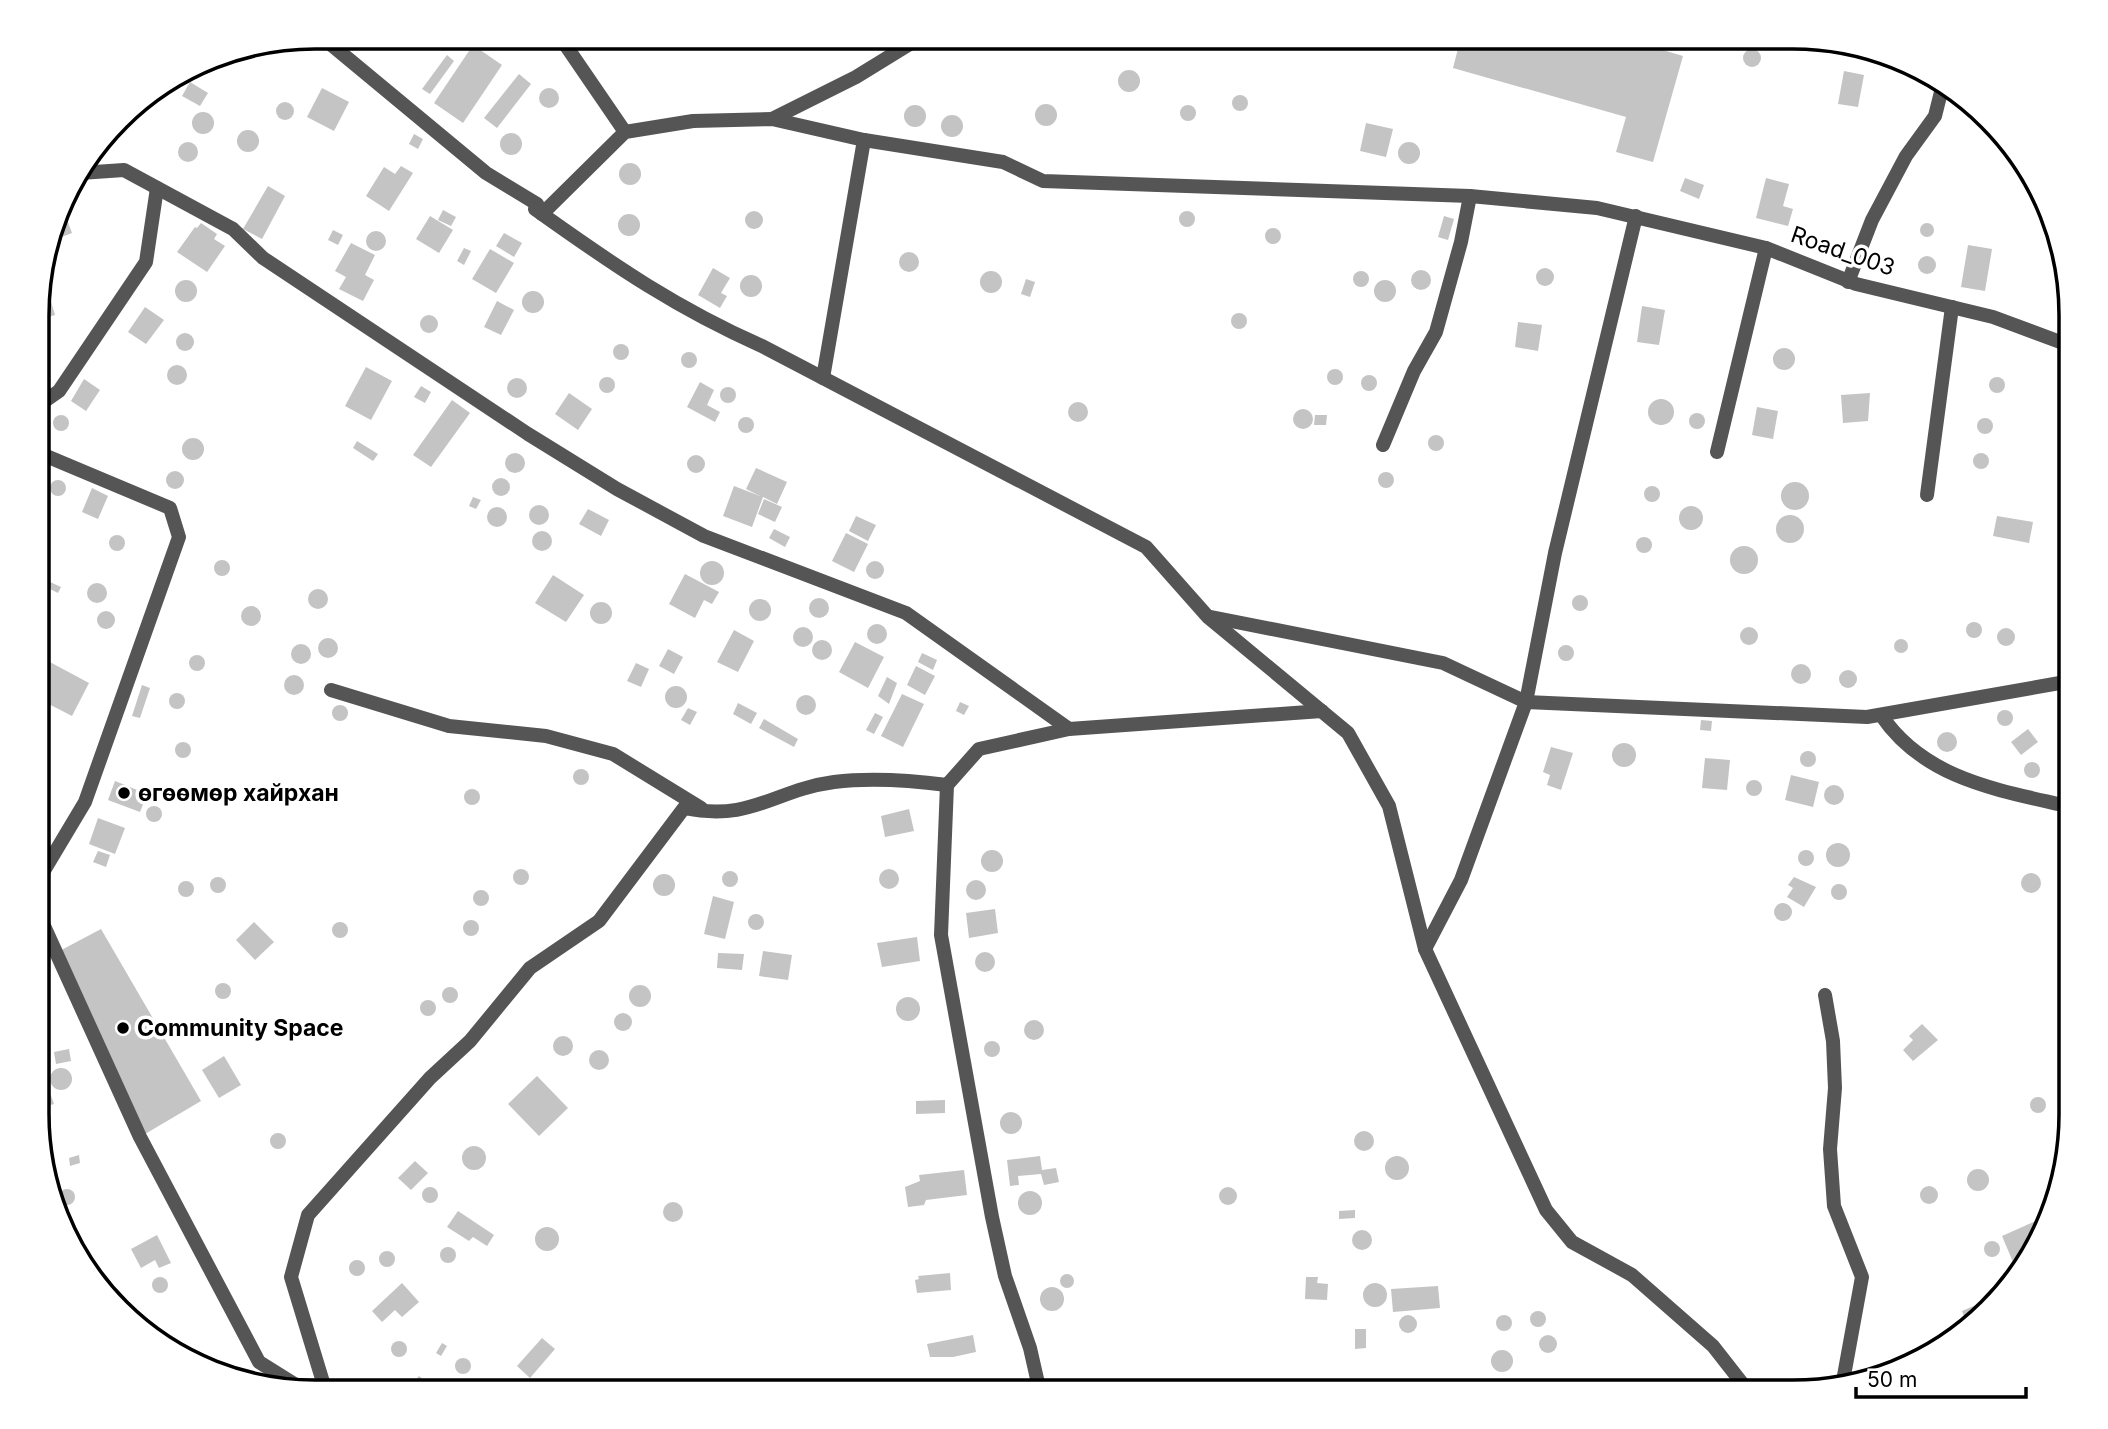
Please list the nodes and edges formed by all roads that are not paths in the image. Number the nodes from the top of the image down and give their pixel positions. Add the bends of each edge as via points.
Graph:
1 (336, 49) edge
2 (568, 49) edge
3 (901, 49) edge
4 (1941, 94) edge
5 (772, 119) junction
6 (625, 132) junction
7 (864, 140) junction
8 (91, 172) edge
9 (157, 188) junction
10 (1471, 196) junction
11 (542, 214) junction
12 (1636, 216) junction
13 (1766, 248) junction
14 (1848, 282) junction
15 (1952, 307) junction
16 (2059, 342) edge
17 (823, 378) junction
18 (49, 398) edge
19 (1383, 445) dead end
20 (1717, 452) dead end
21 (49, 457) edge
22 (1927, 495) dead end
23 (1208, 617) junction
24 (2059, 683) edge
25 (331, 690) dead end
26 (1526, 702) junction
27 (1322, 711) junction
28 (1881, 715) junction
29 (1069, 729) junction
30 (947, 785) junction
31 (2059, 804) edge
32 (712, 814) junction
33 (49, 862) edge
34 (49, 937) edge
35 (1425, 949) junction
36 (1825, 995) dead end
37 (1844, 1375) edge
38 (285, 1378) edge
39 (322, 1380) edge
40 (1037, 1380) edge
41 (1740, 1380) edge

1 - 11 street via 486,173 537,204
2 - 6 street
3 - 5 street
4 - 14 street via 1935,116 1906,156 1872,220
5 - 6 street via 693,121
5 - 7 street, Road_003
6 - 11 street
7 - 10 street, Road_003 via 1003,162 1043,181
7 - 17 street
8 - 9 street via 124,170
9 - 18 street via 146,262 59,391
9 - 29 street via 233,229 263,258 617,489 704,536 906,613
10 - 12 street, Road_003
10 - 19 street via 1436,332
11 - 17 street via 702,320
12 - 13 street, Road_003
12 - 26 street via 1555,552
13 - 14 street, Road_003
13 - 20 street
14 - 15 street, Road_003
15 - 16 street, Road_003
15 - 22 street
17 - 23 street via 1146,547
21 - 33 street via 170,508 180,537 85,802
23 - 26 street via 1443,663
23 - 27 street
24 - 28 street
25 - 32 street via 449,726 546,736 613,754
26 - 28 street via 1732,714
26 - 35 street via 1461,880
27 - 29 street
27 - 35 street via 1348,733 1389,806
28 - 31 street via 1896,738 1957,779
29 - 30 street via 979,749
30 - 32 street via 896,778 833,782 754,808
30 - 40 street via 943,948 992,1217
32 - 39 street via 684,808 599,921 530,968 470,1041 430,1078 308,1215 291,1277
34 - 38 street via 140,1137 259,1362
35 - 41 street via 1546,1210 1572,1242 1632,1275 1713,1346
36 - 37 street via 1833,1041 1830,1149 1834,1206 1862,1277

